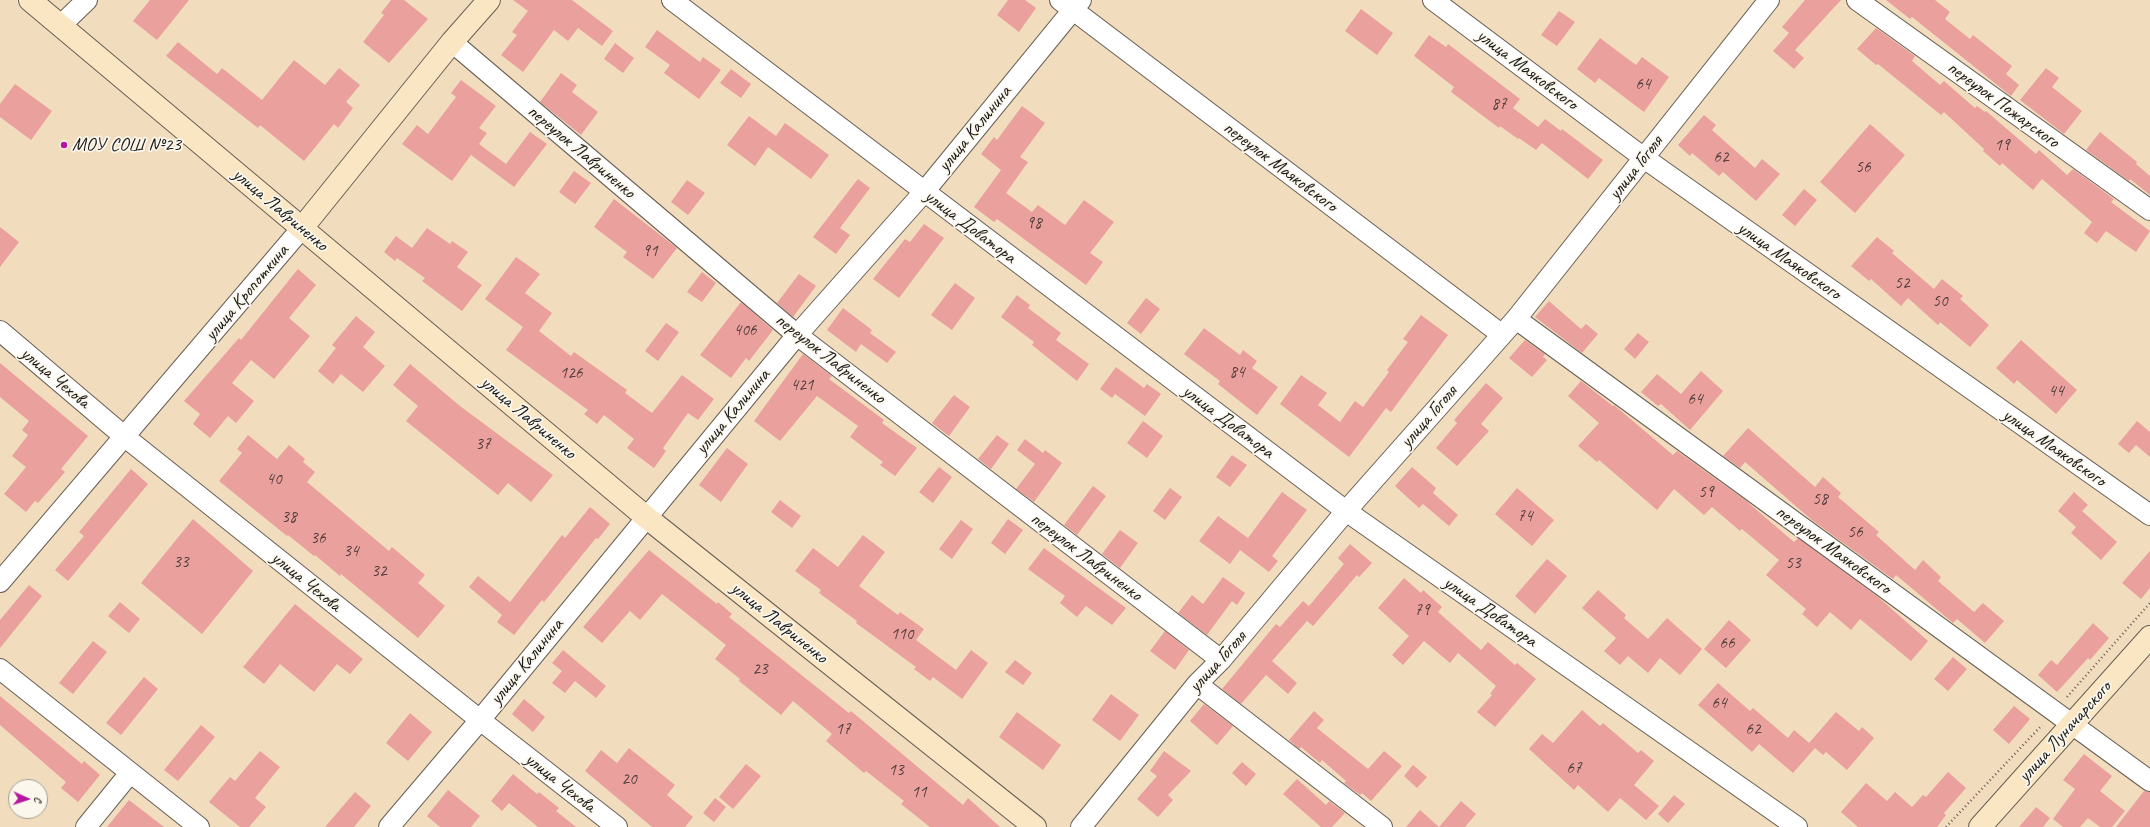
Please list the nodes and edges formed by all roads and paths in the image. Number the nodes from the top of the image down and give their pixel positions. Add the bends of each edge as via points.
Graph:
1 (30, 0) edge
2 (87, 0) edge
3 (489, 0) edge
4 (672, 0) edge
5 (1434, 0) edge
6 (1769, 0) edge
7 (1857, 0) edge
8 (1072, 3) edge
9 (60, 26) junction
10 (452, 42) junction
11 (1644, 158) junction
12 (924, 192) junction
13 (2150, 210) edge
14 (302, 228) junction
15 (1516, 319) junction
16 (0, 331) edge
17 (1501, 334) junction
18 (797, 335) junction
19 (125, 437) junction
20 (1346, 511) junction
21 (2150, 515) edge
22 (646, 517) junction
23 (0, 582) edge
24 (2150, 637) edge
25 (1221, 660) junction
26 (0, 669) edge
27 (1198, 684) junction
28 (480, 720) junction
29 (2072, 724) junction
30 (130, 773) junction
31 (2150, 781) edge
32 (86, 827) edge
33 (198, 827) edge
34 (389, 827) edge
35 (617, 827) edge
36 (1035, 827) edge
37 (1081, 827) edge
38 (1382, 827) edge
39 (1797, 827) edge
40 (1980, 827) edge

1 - 9 main road, улица Лавриненко
2 - 9 street
3 - 10 main road, улица Кропоткина
4 - 12 street, улица Доватора
5 - 11 street, улица Маяковского
6 - 11 street, улица Гоголя
7 - 13 street, переулок Пожарского
8 - 12 street, улица Калинина
8 - 17 street, переулок Маяковского
9 - 14 main road, улица Лавриненко
10 - 14 main road, улица Кропоткина
10 - 18 street, переулок Лавриненко
11 - 15 street, улица Гоголя
11 - 21 street, улица Маяковского
12 - 18 street, улица Калинина
12 - 20 street, улица Доватора
14 - 19 street, улица Кропоткина
14 - 22 main road, улица Лавриненко
15 - 17 street, улица Гоголя
15 - 29 street, переулок Маяковского
16 - 19 street, улица Чехова
17 - 20 street, улица Гоголя
18 - 22 street, улица Калинина
18 - 25 street, переулок Лавриненко
19 - 23 street, улица Кропоткина
19 - 28 street, улица Чехова
20 - 25 street, улица Гоголя
20 - 39 street, улица Доватора
22 - 28 street, улица Калинина
22 - 36 main road, улица Лавриненко
24 - 29 main road, улица Луначарского
25 - 27 street, улица Гоголя
26 - 30 street
27 - 37 street, улица Гоголя
27 - 38 street
28 - 34 street, улица Калинина
28 - 35 street, улица Чехова
29 - 31 street, переулок Маяковского
29 - 40 main road, улица Луначарского
30 - 32 street
30 - 33 street

